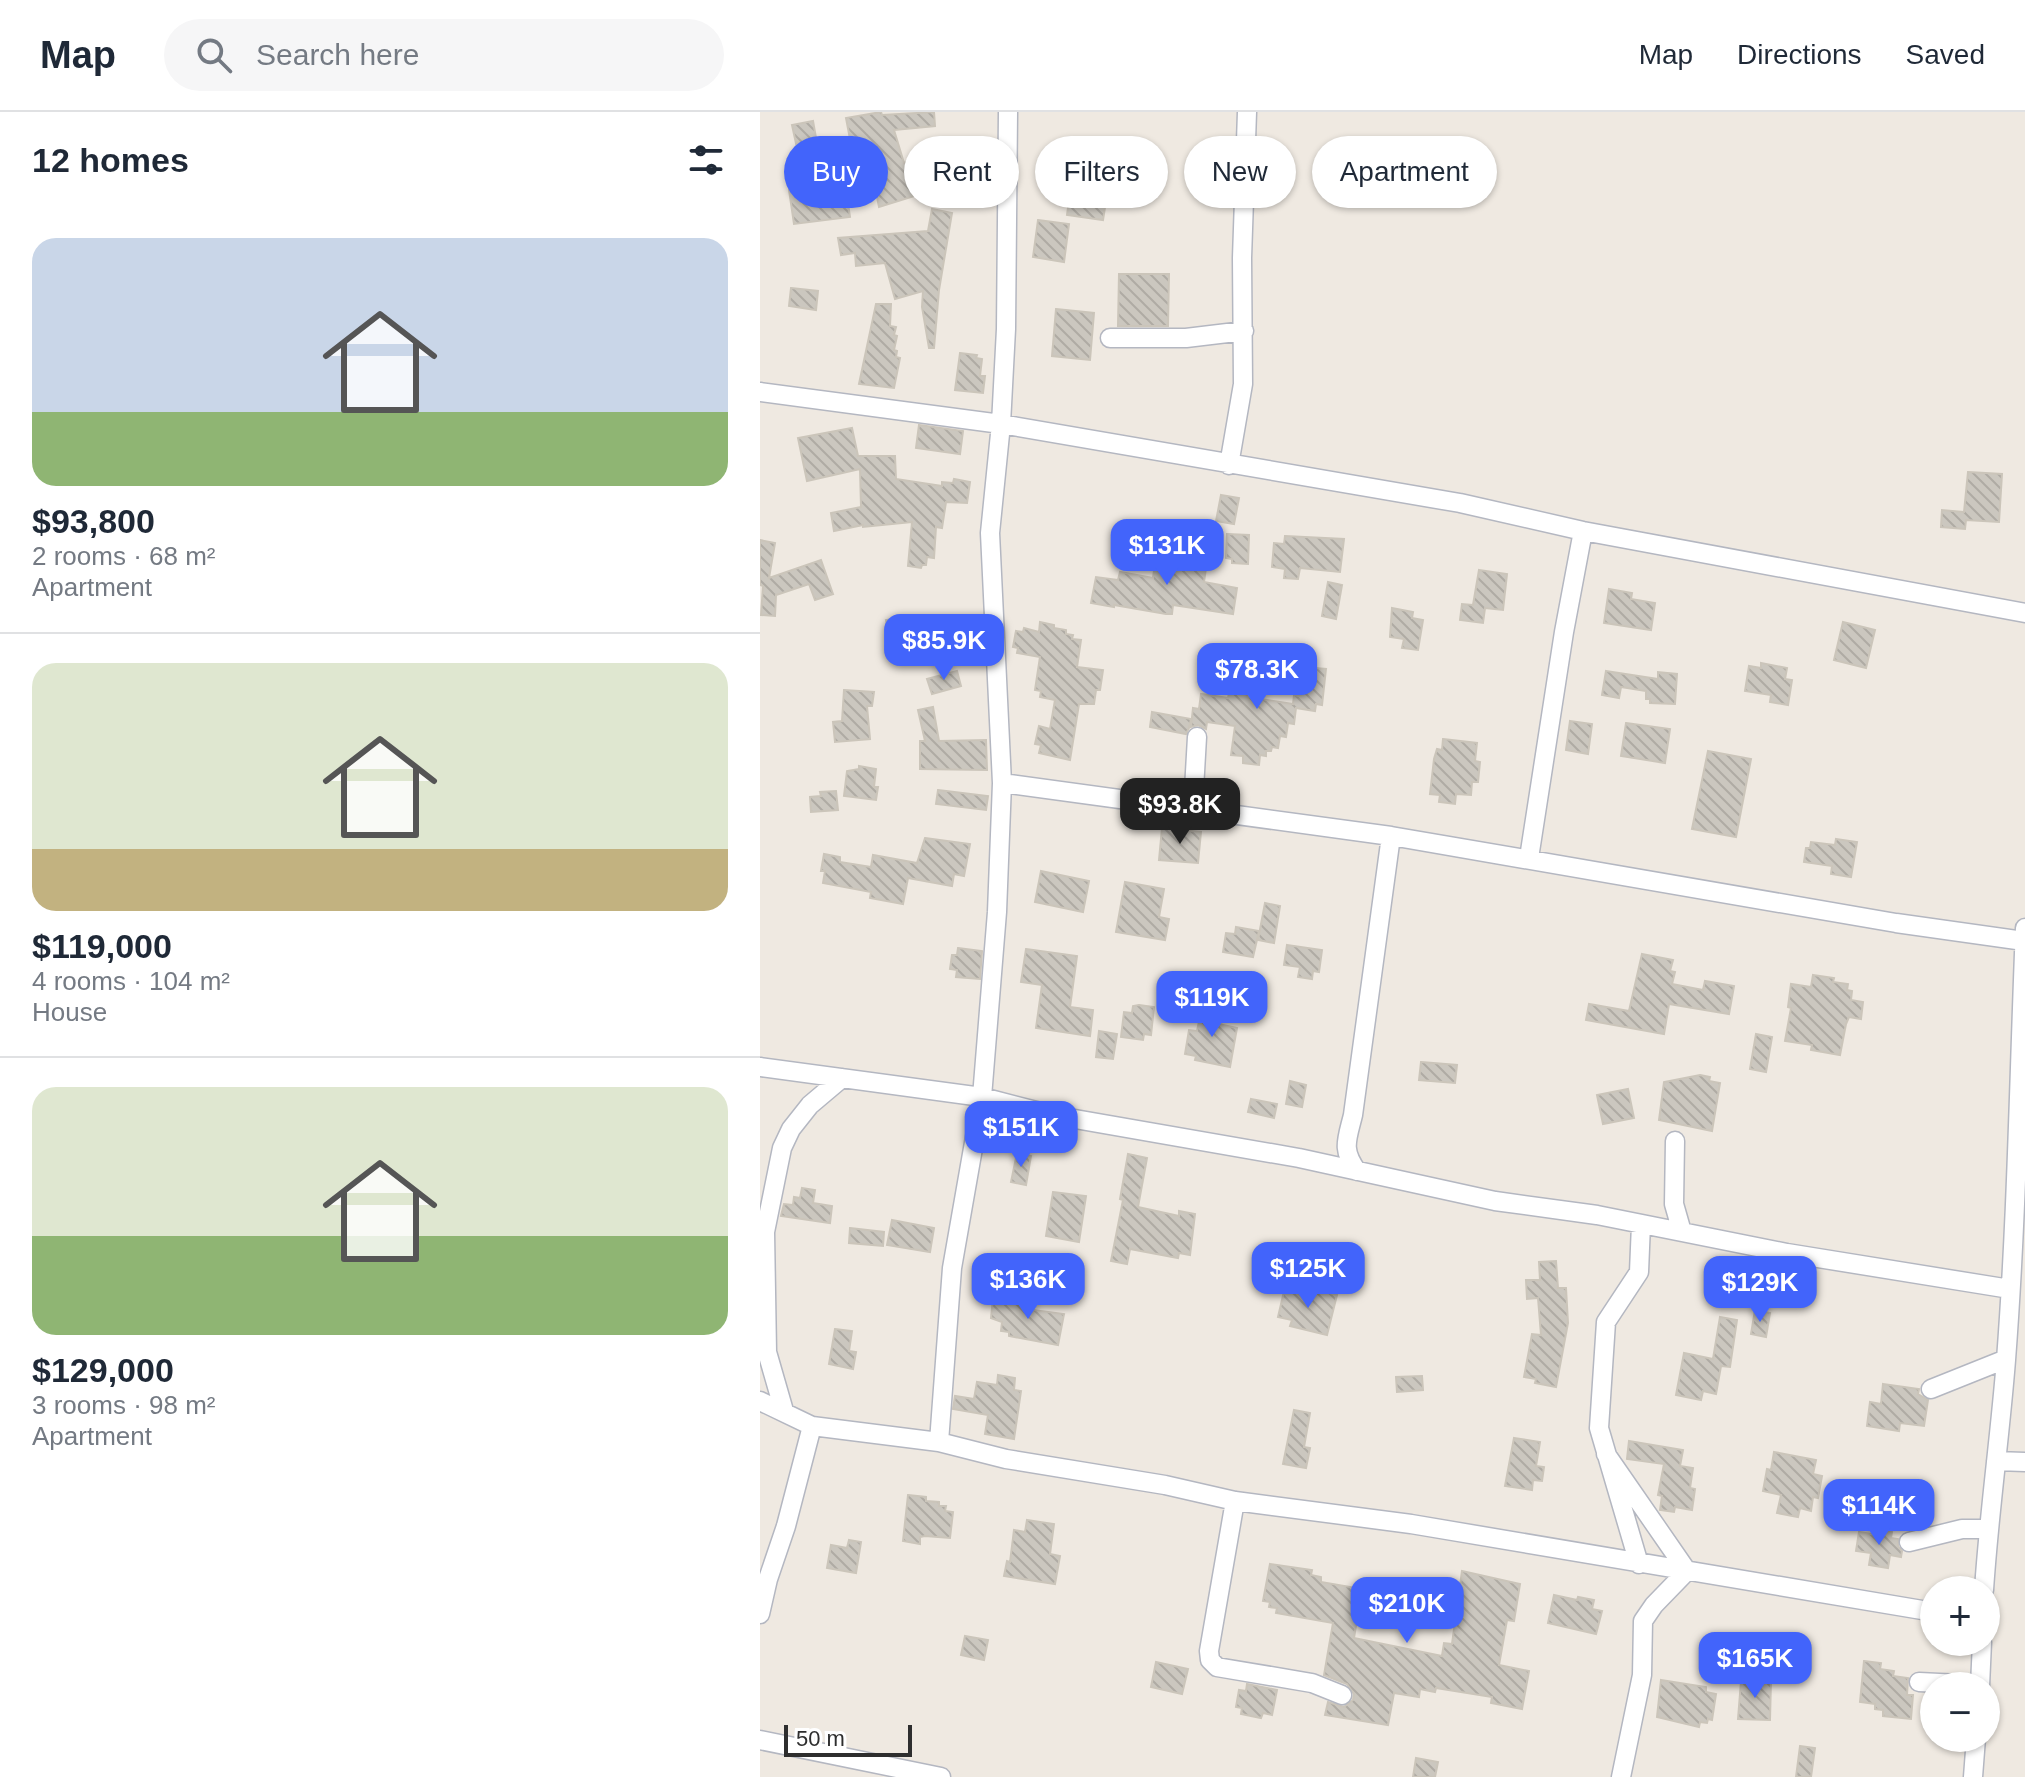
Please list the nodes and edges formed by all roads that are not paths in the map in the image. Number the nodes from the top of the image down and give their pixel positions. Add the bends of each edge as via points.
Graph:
1 (1008, 112) edge
2 (1247, 112) edge
3 (1244, 331) junction
4 (1110, 338) dead end
5 (760, 392) edge
6 (1001, 424) junction
7 (1229, 465) junction
8 (1583, 531) junction
9 (2025, 613) edge
10 (1197, 737) dead end
11 (1002, 783) junction
12 (1193, 807) junction
13 (1391, 836) junction
14 (1529, 858) junction
15 (2025, 928) edge
16 (2024, 941) edge
17 (760, 1067) edge
18 (842, 1078) junction
19 (982, 1097) junction
20 (2022, 1118) edge
21 (1675, 1141) dead end
22 (1357, 1171) junction
23 (1641, 1224) junction
24 (1682, 1232) junction
25 (763, 1234) edge
26 (2010, 1289) junction
27 (2006, 1359) junction
28 (1931, 1389) dead end
29 (760, 1401) edge
30 (784, 1411) junction
31 (812, 1426) junction
32 (939, 1442) junction
33 (1606, 1454) junction
34 (1996, 1461) junction
35 (2025, 1462) edge
36 (1235, 1501) junction
37 (1988, 1529) junction
38 (1909, 1542) dead end
39 (1639, 1564) junction
40 (1687, 1571) junction
41 (1985, 1576) edge
42 (764, 1579) edge
43 (1920, 1610) edge
44 (760, 1614) edge
45 (1342, 1695) dead end
46 (760, 1740) edge
47 (1975, 1752) edge
48 (941, 1777) edge
49 (1621, 1777) edge
50 (1973, 1777) edge

1 - 6 street
2 - 3 street
3 - 4 street
3 - 7 street via 1243,384
5 - 6 street
6 - 7 street
6 - 11 street via 990,533
7 - 8 street via 1460,503
8 - 9 street
8 - 14 street
10 - 12 street
11 - 12 street
11 - 19 street
12 - 13 street
13 - 14 street
13 - 22 street via 1345,1148
14 - 16 street
15 - 16 street
16 - 20 street
17 - 18 street
18 - 19 street
18 - 25 street via 810,1105 786,1138
19 - 22 street via 1052,1115
19 - 32 street via 952,1268
20 - 26 street
21 - 24 street via 1674,1204
22 - 23 street via 1495,1201
23 - 24 street
23 - 33 street via 1639,1272 1606,1322 1599,1428
24 - 26 street
25 - 30 street via 767,1352
26 - 27 street
27 - 28 street
27 - 34 street
29 - 30 street
30 - 31 street
31 - 32 street
31 - 42 street via 786,1526
32 - 36 street
33 - 39 street
33 - 40 street
34 - 35 street
34 - 37 street
36 - 39 street via 1411,1524
36 - 45 street via 1210,1660 1217,1667 1312,1683
37 - 38 street via 1962,1529
37 - 41 street
39 - 40 street
40 - 43 street
40 - 49 street via 1643,1621 1642,1675
42 - 44 street
46 - 48 street
47 - 50 street

